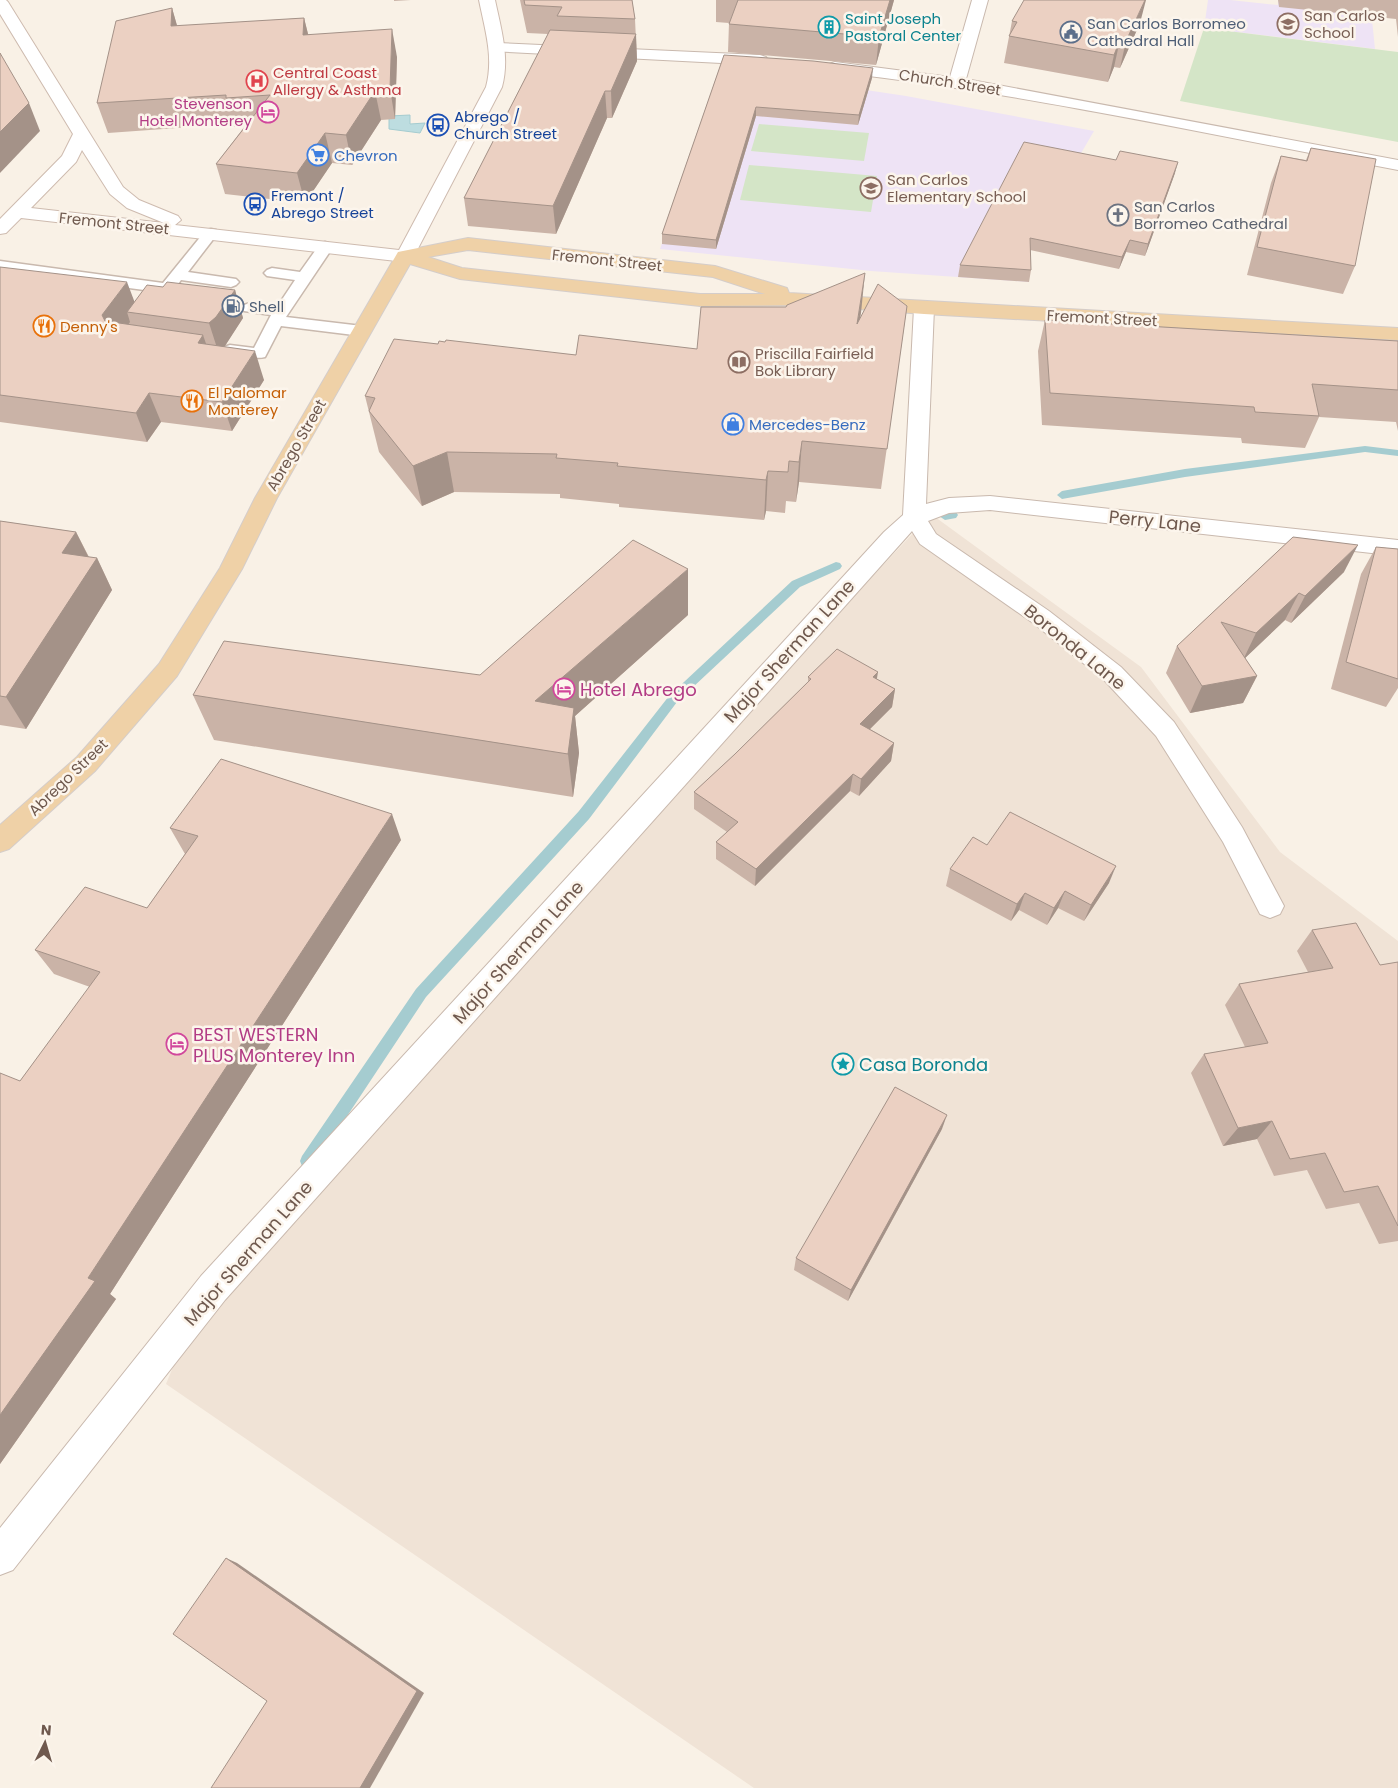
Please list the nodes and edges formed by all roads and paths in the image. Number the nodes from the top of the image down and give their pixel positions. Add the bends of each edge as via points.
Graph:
1 (488, 0) edge
2 (980, 0) edge
3 (0, 2) edge
4 (497, 48) junction
5 (772, 61) edge
6 (821, 65) edge
7 (957, 82) junction
8 (80, 134) junction
9 (1398, 165) edge
10 (16, 212) junction
11 (0, 229) edge
12 (211, 233) junction
13 (325, 247) junction
14 (405, 256) junction
15 (188, 263) junction
16 (0, 266) edge
17 (272, 273) dead end
18 (178, 275) junction
19 (305, 277) junction
20 (805, 299) junction
21 (250, 308) dead end
22 (924, 308) junction
23 (279, 317) junction
24 (362, 330) junction
25 (1398, 334) edge
26 (214, 358) edge
27 (914, 517) junction
28 (1398, 548) edge
29 (0, 840) edge
30 (1270, 906) dead end
31 (0, 1557) edge

1 - 4 street, Abrego Street
2 - 7 street
3 - 8 street, Fremont Street
4 - 5 street
4 - 14 street, Abrego Street via 499,73 494,87
6 - 7 street, Church Street
7 - 9 street, Church Street
8 - 10 street via 70,158
8 - 12 street, Fremont Street via 124,198 145,210
10 - 11 street
10 - 12 street, Fremont Street
12 - 13 street, Fremont Street
12 - 15 lane
13 - 14 street, Fremont Street
13 - 19 lane
14 - 20 main road, Fremont Street via 460,273 700,300
14 - 20 main road, Fremont Street via 468,244 716,272
14 - 24 main road, Abrego Street
15 - 18 lane
15 - 18 lane via 235,276
16 - 18 lane via 165,297
17 - 19 lane
19 - 23 lane via 287,291
20 - 22 main road, Fremont Street
21 - 23 lane
22 - 25 main road, Fremont Street
22 - 27 street
23 - 24 lane
23 - 26 lane via 259,354 230,350 223,360
24 - 29 main road, Abrego Street via 266,498 231,569 168,670 86,764
27 - 28 street, Perry Lane via 952,504 990,503
27 - 30 street, Boronda Lane via 928,539 1041,618 1112,673 1165,730 1233,835
27 - 31 street, Major Sherman Lane via 892,537 214,1288

